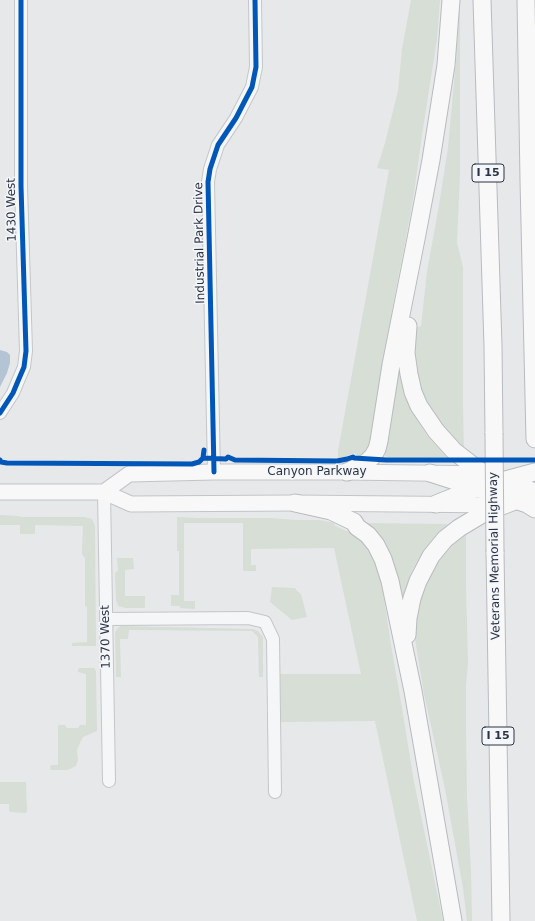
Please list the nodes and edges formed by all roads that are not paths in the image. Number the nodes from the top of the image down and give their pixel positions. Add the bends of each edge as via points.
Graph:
1 (22, 0) edge
2 (255, 0) edge
3 (451, 0) edge
4 (482, 0) edge
5 (526, 0) edge
6 (415, 246) junction
7 (0, 413) edge
8 (535, 433) edge
9 (535, 439) edge
10 (214, 472) junction
11 (347, 472) junction
12 (430, 473) junction
13 (486, 474) junction
14 (532, 474) edge
15 (504, 481) junction
16 (476, 488) junction
17 (0, 492) edge
18 (104, 492) junction
19 (527, 501) edge
20 (295, 503) junction
21 (436, 504) junction
22 (106, 619) junction
23 (413, 691) junction
24 (109, 781) dead end
25 (275, 792) dead end
26 (453, 921) edge
27 (501, 921) edge

1 - 7 street, 1430 West via 20,186 26,351 24,367 13,393
2 - 10 street, Industrial Park Drive via 256,66 252,87 218,145 208,182
3 - 6 highway via 446,65
4 - 27 highway, Veterans Memorial Highway / I 15, bridge via 493,338
5 - 8 highway
6 - 11 highway via 377,449 367,462
6 - 13 highway via 406,353 413,392 436,431 454,450
8 - 9 highway
10 - 11 main road, Canyon Parkway
10 - 18 main road, Canyon Parkway via 129,474
11 - 12 main road, Canyon Parkway
12 - 13 main road, Canyon Parkway
12 - 16 highway
13 - 14 main road, Canyon Parkway
13 - 15 highway
14 - 15 highway
15 - 16 highway
15 - 19 highway
16 - 19 highway
16 - 21 highway
17 - 18 main road
18 - 20 main road via 131,504
18 - 22 street, 1370 West
19 - 21 main road
19 - 23 highway via 484,513 445,539 431,556 412,598 407,624
20 - 21 main road
20 - 23 highway via 331,511 354,522 376,545 390,581
22 - 24 street, 1370 West
22 - 25 street via 248,618 265,622 273,639
23 - 26 highway

